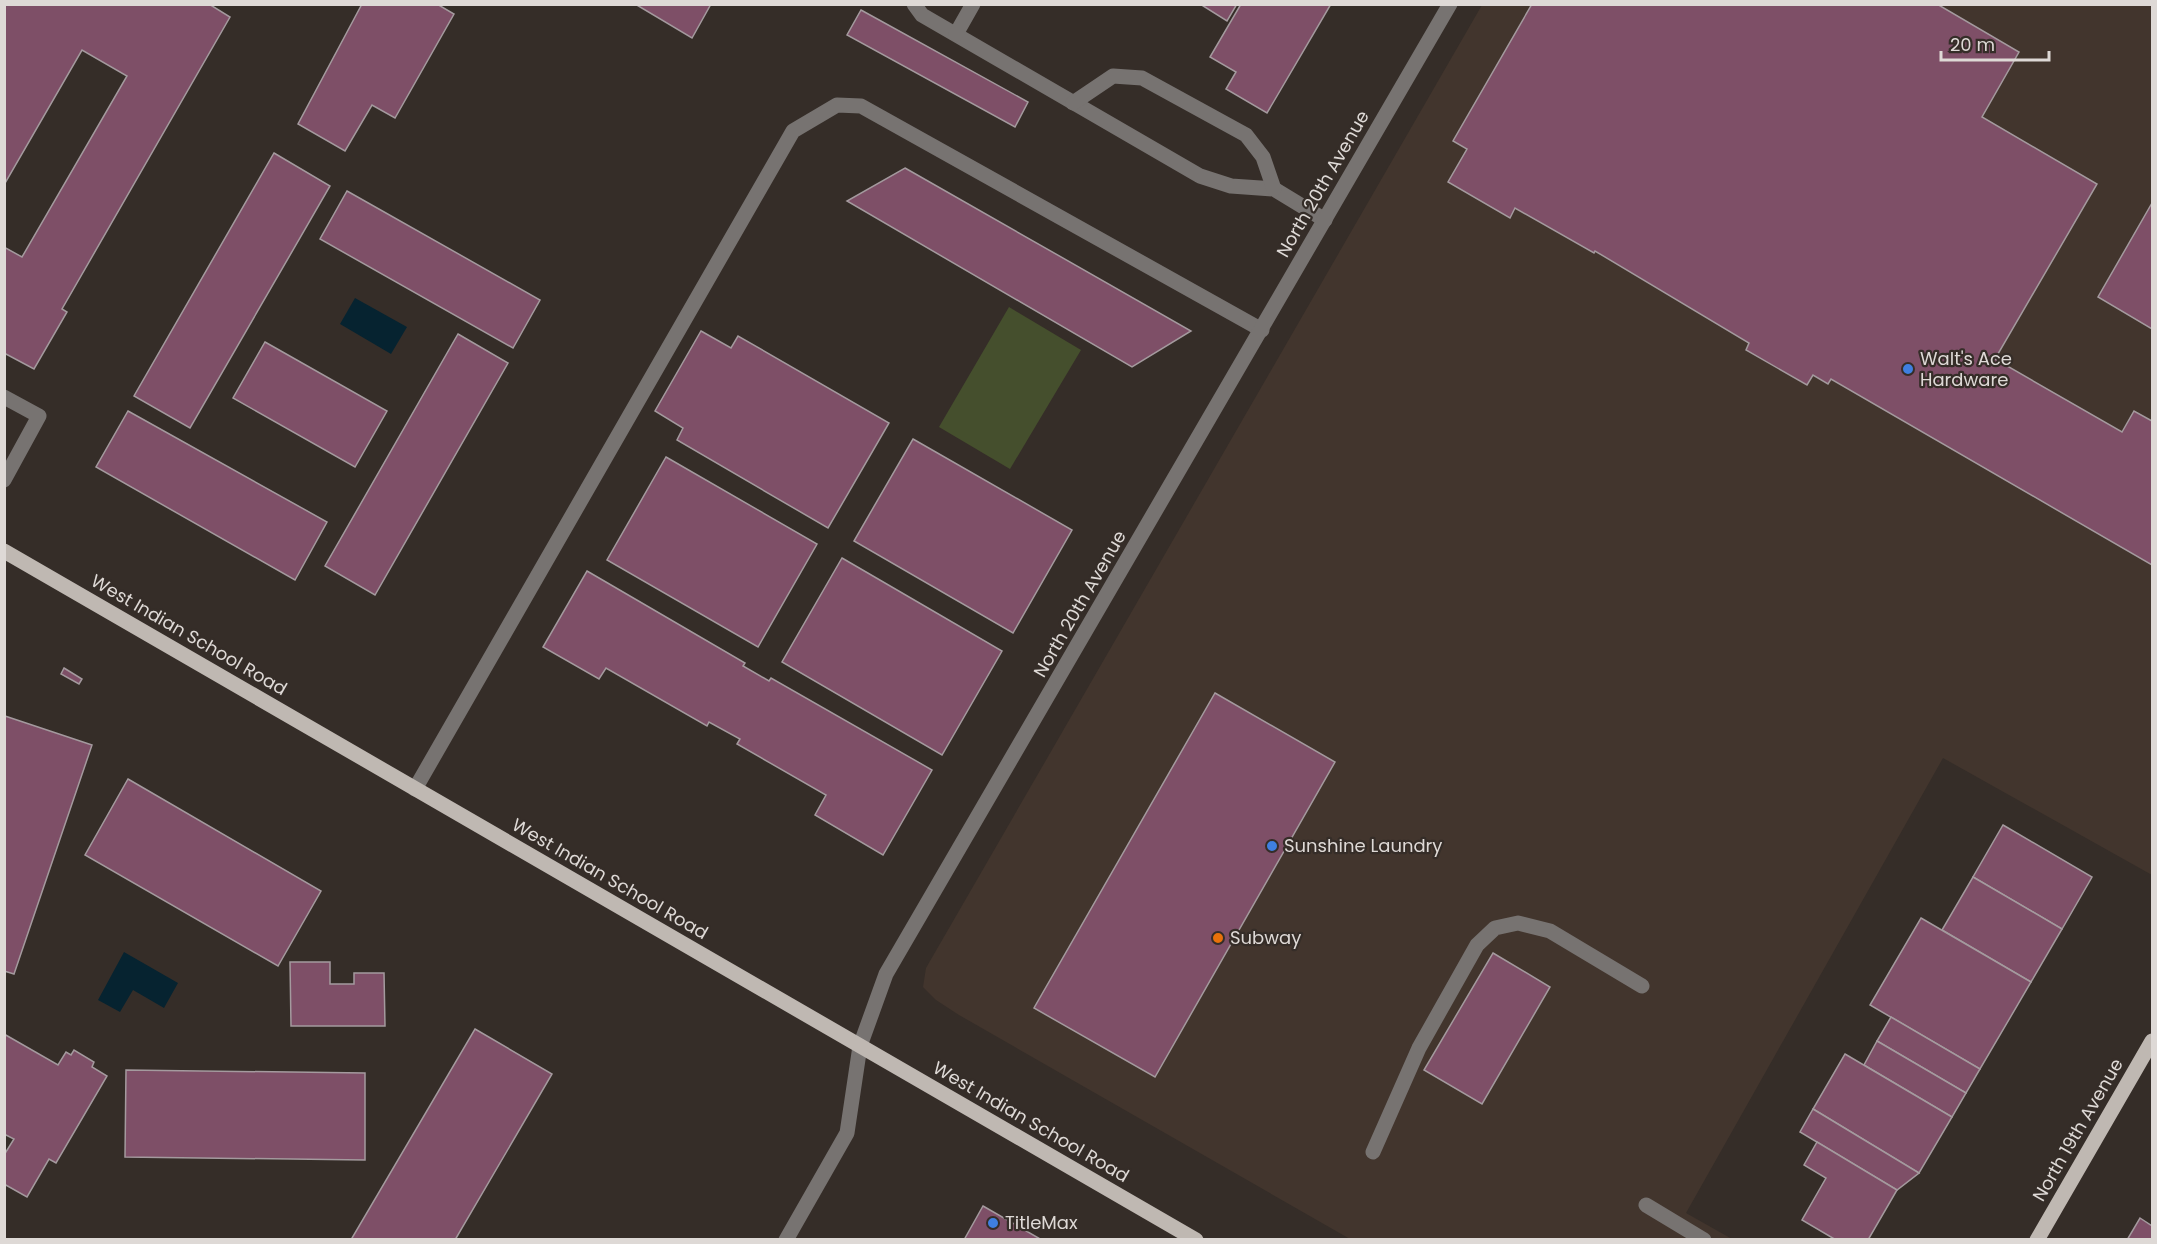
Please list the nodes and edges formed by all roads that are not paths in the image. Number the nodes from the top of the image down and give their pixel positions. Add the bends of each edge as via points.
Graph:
1 (914, 4) edge
2 (973, 4) edge
3 (1450, 4) edge
4 (956, 34) junction
5 (1073, 103) junction
6 (1275, 189) junction
7 (1325, 220) junction
8 (1262, 330) junction
9 (4, 397) edge
10 (4, 480) edge
11 (4, 551) edge
12 (415, 789) junction
13 (1642, 986) dead end
14 (2152, 1041) edge
15 (860, 1046) junction
16 (1373, 1152) dead end
17 (1646, 1205) dead end
18 (786, 1239) edge
19 (1196, 1239) edge
20 (1704, 1239) edge
21 (2037, 1239) edge

1 - 4 street via 922,15
2 - 4 street
3 - 7 street, North 20th Avenue
4 - 5 street
5 - 6 street via 1200,176 1232,186
5 - 6 street via 1113,76 1143,78 1246,135 1263,157
6 - 7 street
7 - 8 street, North 20th Avenue
8 - 12 street via 861,106 837,105 793,131
8 - 15 street, North 20th Avenue via 886,974
9 - 10 street via 39,416
11 - 12 main road, West Indian School Road
12 - 15 main road, West Indian School Road
13 - 16 street via 1550,932 1518,923 1495,928 1477,945 1419,1048
14 - 21 main road, North 19th Avenue
15 - 18 street, North 20th Avenue via 847,1133
15 - 19 main road, West Indian School Road
17 - 20 street

